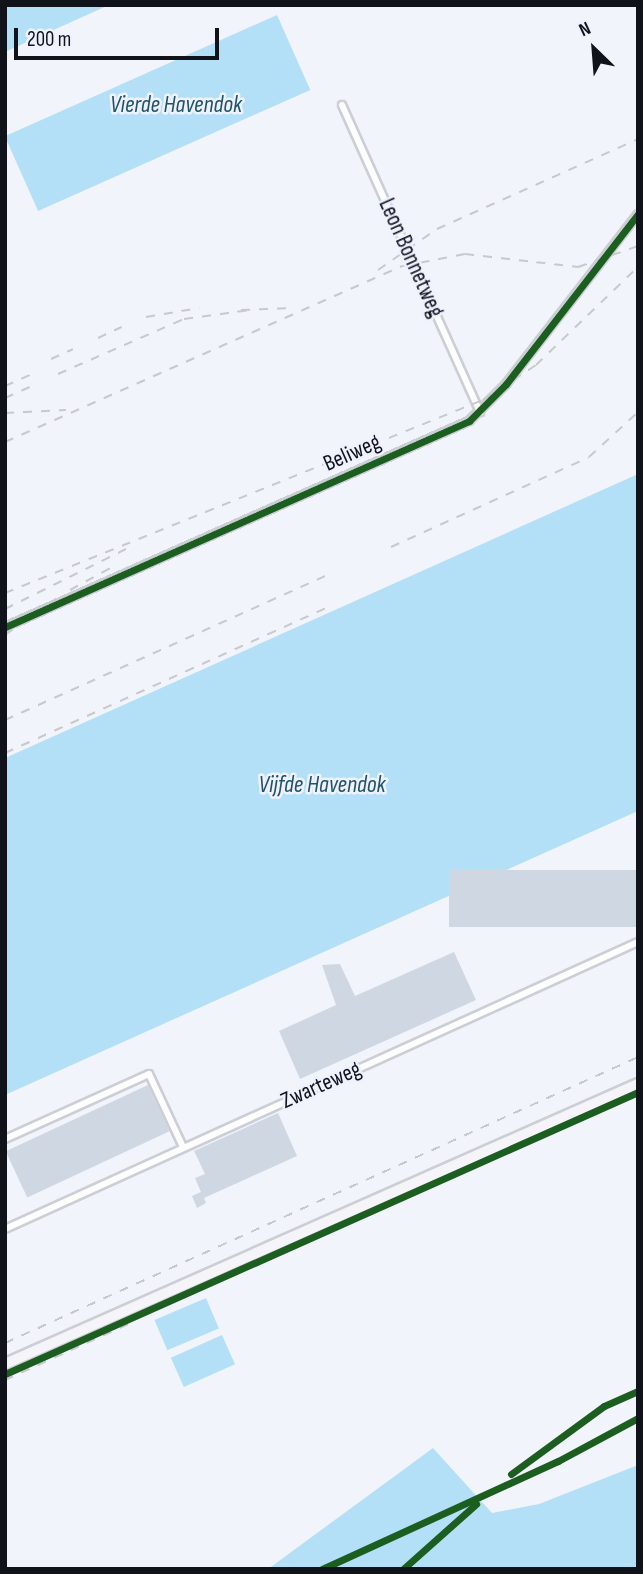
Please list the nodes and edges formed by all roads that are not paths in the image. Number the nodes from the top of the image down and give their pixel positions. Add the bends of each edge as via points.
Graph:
1 (342, 104) dead end
2 (638, 214) edge
3 (480, 412) junction
4 (5, 627) edge
5 (638, 942) edge
6 (638, 1084) edge
7 (5, 1139) edge
8 (183, 1147) junction
9 (5, 1229) edge
10 (5, 1364) edge

1 - 3 street, Leon Bonnetweg
2 - 3 street, Beliweg
3 - 4 street, Beliweg
5 - 8 street, Zwarteweg
6 - 10 main road
7 - 8 street via 149,1074
8 - 9 street, Zwarteweg

